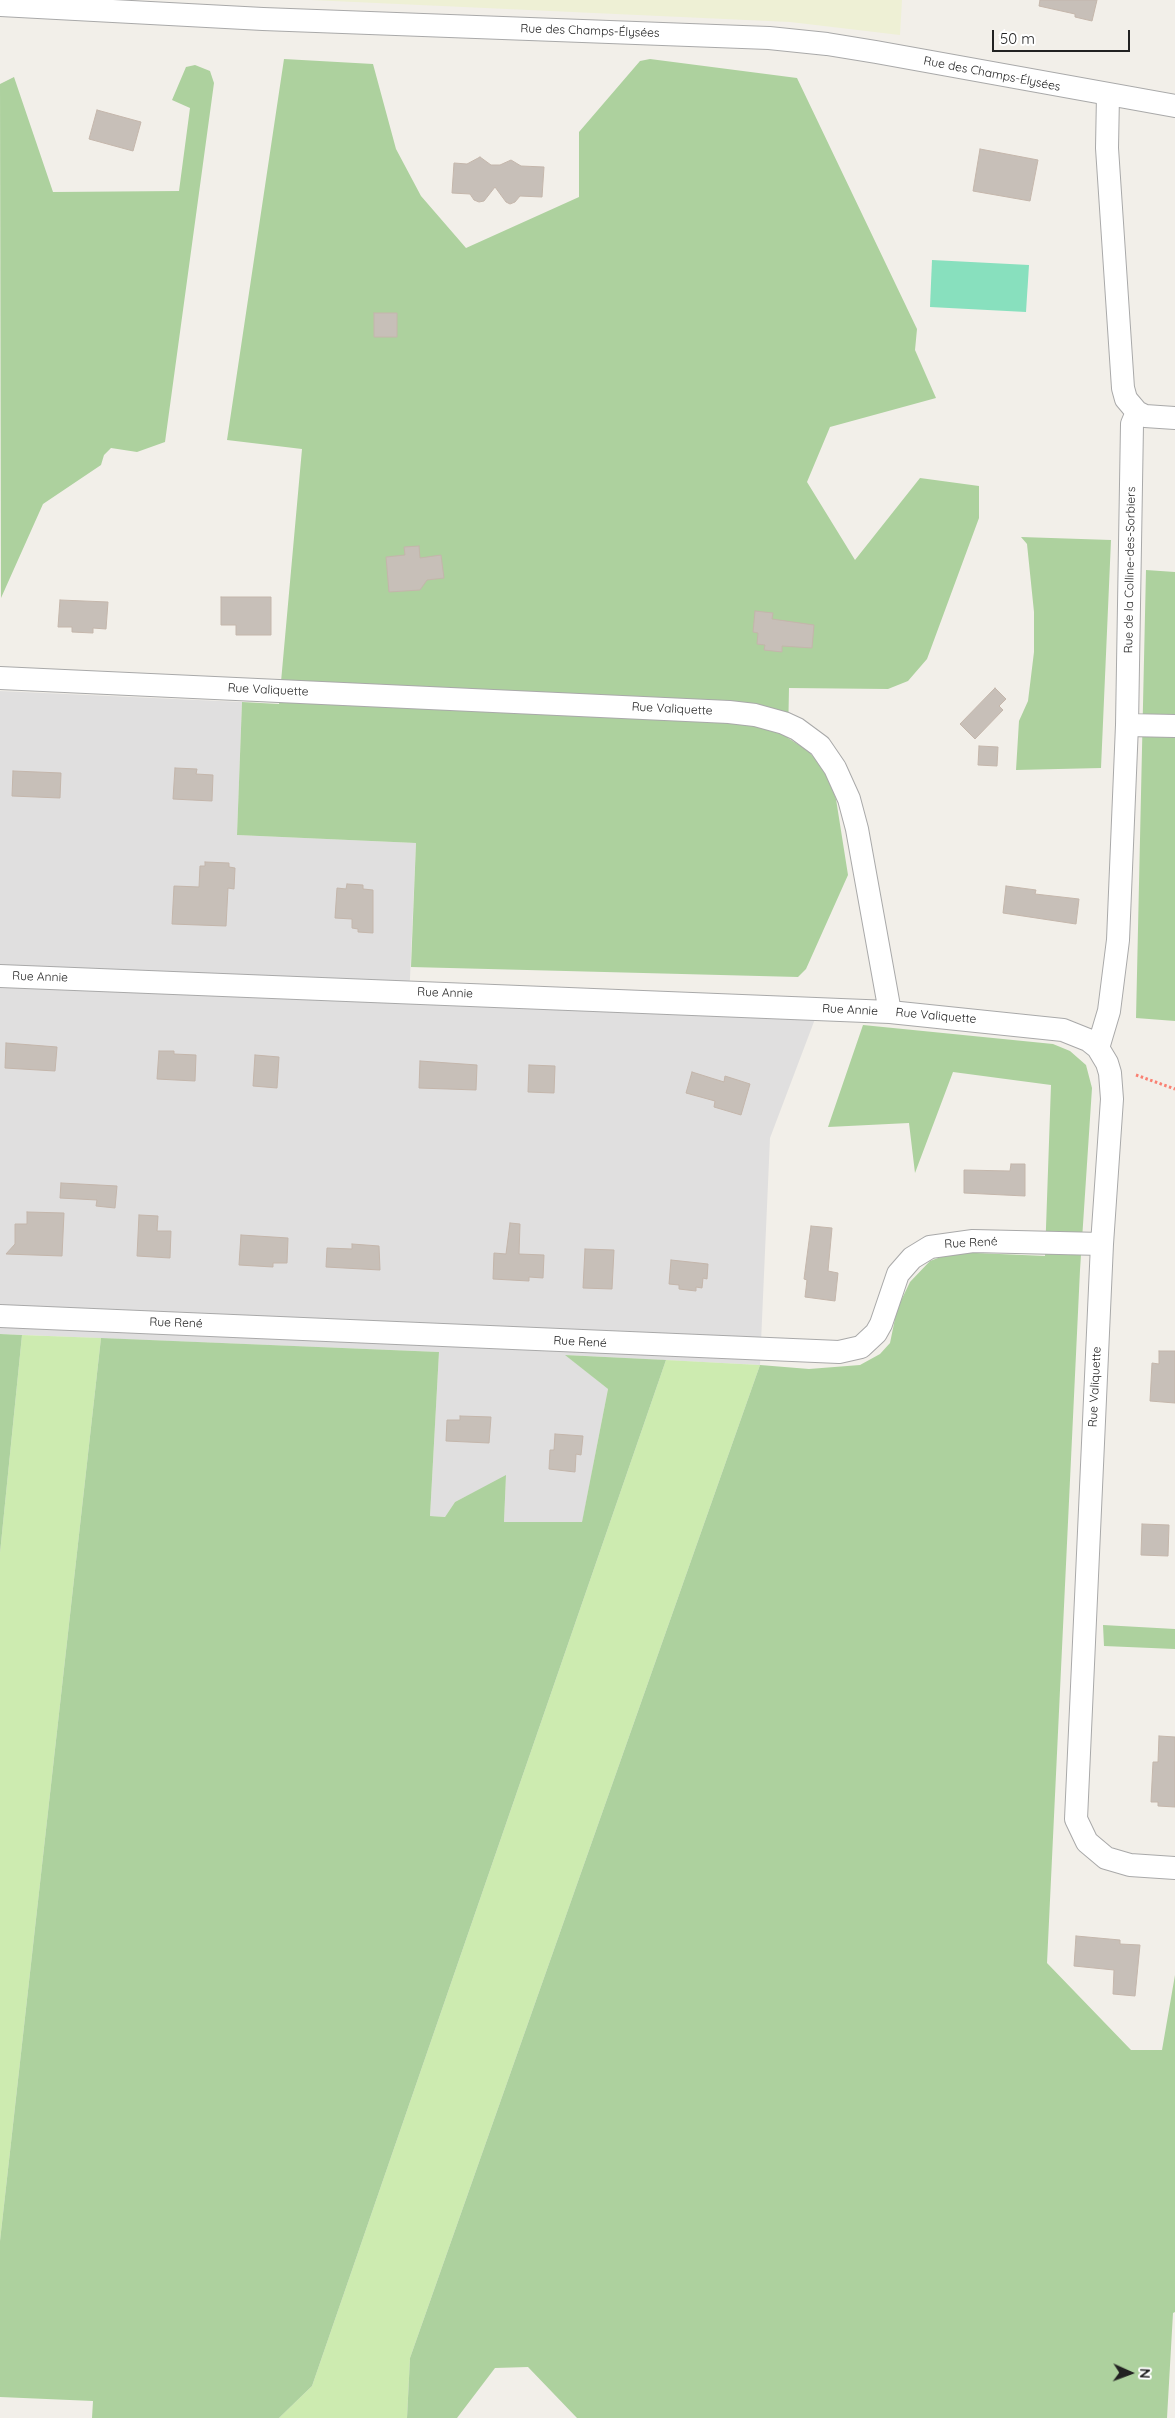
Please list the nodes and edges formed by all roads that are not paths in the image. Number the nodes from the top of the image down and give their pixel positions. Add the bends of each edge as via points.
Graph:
1 (0, 5) edge
2 (1108, 95) junction
3 (1175, 106) edge
4 (1137, 412) junction
5 (1175, 418) edge
6 (0, 678) edge
7 (1127, 725) junction
8 (1175, 726) edge
9 (0, 976) edge
10 (890, 1012) junction
11 (1098, 1048) junction
12 (1102, 1244) junction
13 (0, 1316) edge
14 (1175, 1868) edge

1 - 2 street, Rue des Champs-Élysées via 263,19 769,38 876,52
2 - 3 street, Rue des Champs-Élysées
2 - 4 street via 1106,131 1120,374 1126,399
4 - 5 street via 1145,416
4 - 7 street, Rue de la Colline-des-Sorbiers via 1132,424
6 - 10 street, Rue Valiquette via 729,712 784,723 820,746 835,768 849,799
7 - 8 street
7 - 11 street, Rue de la Colline-des-Sorbiers via 1116,968 1109,1011
9 - 10 street, Rue Annie
10 - 11 street, Rue Valiquette via 1063,1030 1088,1040
11 - 12 street, Rue Valiquette via 1107,1063 1112,1084
12 - 13 street, Rue René via 973,1241 930,1247 912,1258 898,1274 881,1324 873,1337 861,1347 839,1352
12 - 14 street, Rue Valiquette via 1076,1819 1087,1842 1106,1858 1130,1865

